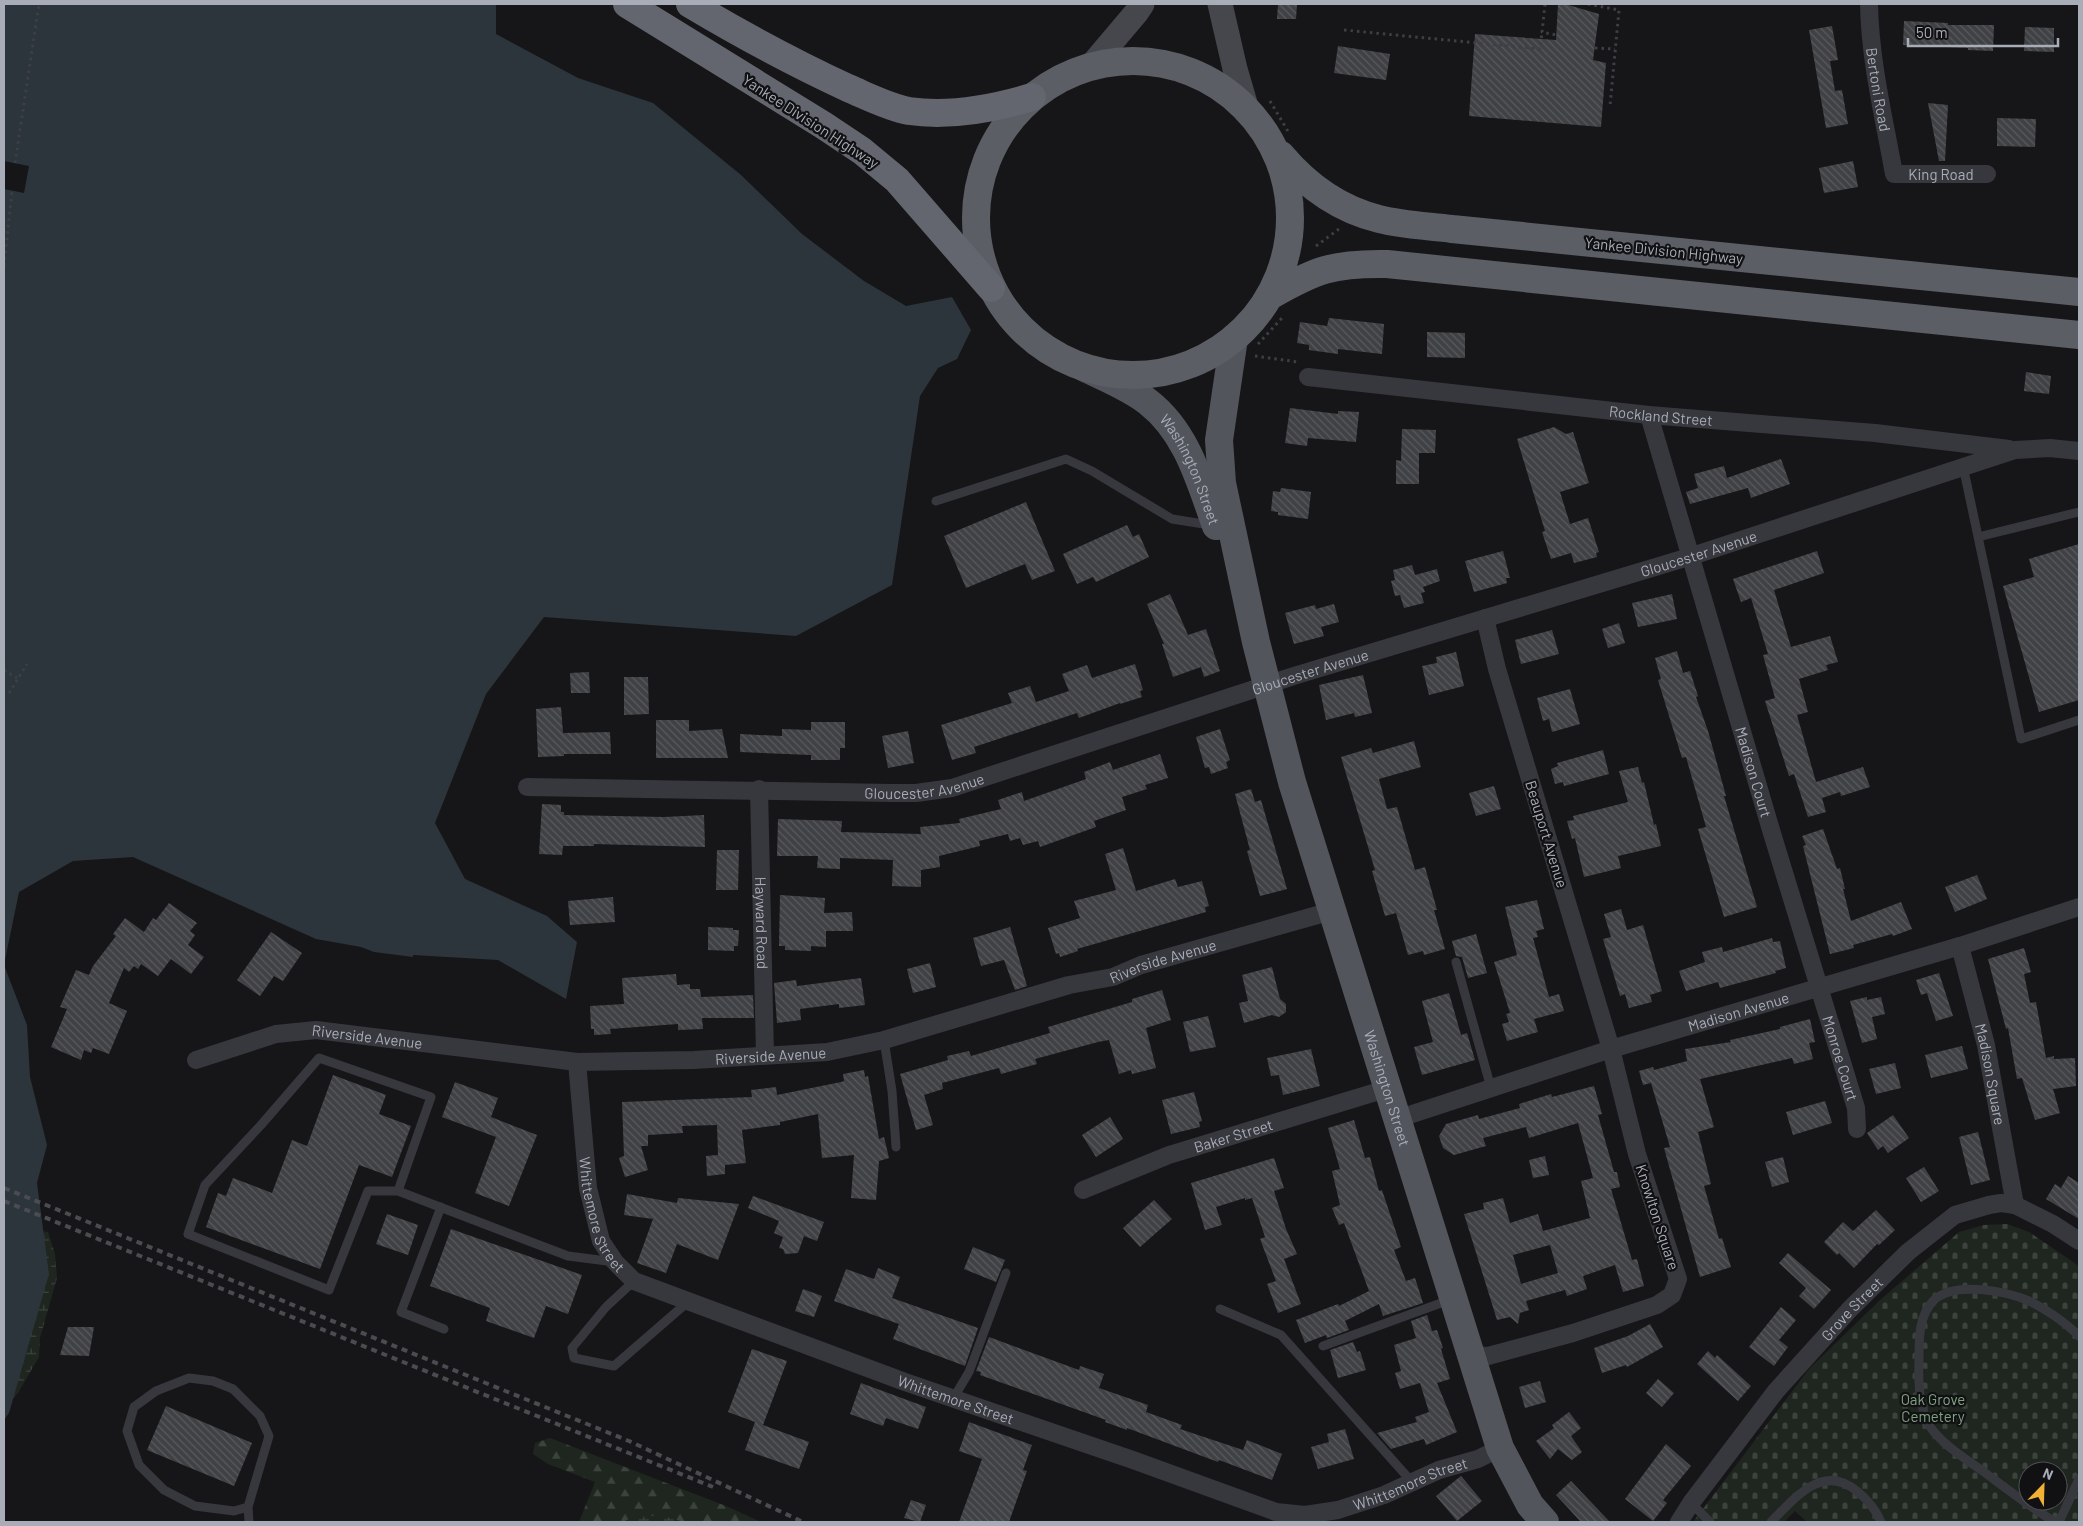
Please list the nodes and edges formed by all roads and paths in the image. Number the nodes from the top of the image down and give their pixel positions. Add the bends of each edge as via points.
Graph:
1 (39, 4) edge
2 (627, 4) edge
3 (690, 4) edge
4 (1142, 4) edge
5 (1220, 4) edge
6 (1545, 4) edge
7 (1588, 4) edge
8 (1869, 4) edge
9 (1344, 30) dead end
10 (1542, 32) junction
11 (1556, 35) dead end
12 (1595, 48) dead end
13 (1615, 50) junction
14 (1092, 65) junction
15 (1032, 97) junction
16 (1610, 106) dead end
17 (1247, 110) junction
18 (1273, 146) junction
19 (15, 163) dead end
20 (1894, 174) joint
21 (1987, 174) dead end
22 (12, 191) dead end
23 (4, 266) edge
24 (991, 288) junction
25 (2079, 292) edge
26 (1270, 296) junction
27 (2079, 335) edge
28 (1243, 347) junction
29 (1083, 367) junction
30 (1308, 377) joint
31 (1649, 415) junction
32 (2015, 450) junction
33 (2079, 451) edge
34 (1963, 466) junction
35 (936, 502) dead end
36 (2079, 512) edge
37 (1216, 526) junction
38 (1978, 538) junction
39 (1692, 556) junction
40 (1485, 618) junction
41 (1256, 642) junction
42 (27, 664) dead end
43 (4, 670) edge
44 (17, 678) junction
45 (1268, 685) junction
46 (9, 692) dead end
47 (2079, 720) edge
48 (527, 787) dead end
49 (759, 790) junction
50 (2079, 907) edge
51 (1332, 909) junction
52 (1960, 946) junction
53 (1456, 962) dead end
54 (1820, 987) junction
55 (884, 1040) junction
56 (1611, 1049) junction
57 (765, 1056) junction
58 (196, 1060) dead end
59 (577, 1062) junction
60 (1491, 1088) junction
61 (1386, 1089) junction
62 (1397, 1119) junction
63 (1857, 1129) dead end
64 (896, 1147) dead end
65 (1084, 1190) dead end
66 (398, 1192) junction
67 (2015, 1205) junction
68 (441, 1207) junction
69 (2079, 1241) edge
70 (615, 1262) junction
71 (1006, 1273) dead end
72 (634, 1281) junction
73 (1453, 1299) junction
74 (689, 1301) junction
75 (1220, 1309) dead end
76 (444, 1329) dead end
77 (2079, 1336) edge
78 (1323, 1346) dead end
79 (1470, 1354) junction
80 (953, 1399) junction
81 (1500, 1448) junction
82 (2079, 1479) edge
83 (1412, 1482) junction
84 (1691, 1503) junction
85 (248, 1507) junction
86 (1293, 1518) edge
87 (250, 1522) edge
88 (1545, 1522) edge
89 (1679, 1522) edge
90 (1710, 1522) edge
91 (1771, 1522) edge
92 (1881, 1522) edge
93 (2057, 1522) edge

1 - 19 path
2 - 24 highway, Yankee Division Highway via 862,152 897,180
3 - 15 highway via 777,54 874,99 907,110 946,114 1000,107
4 - 14 main road
5 - 17 main road
6 - 10 path
7 - 13 path via 1619,10
8 - 20 street, Bertoni Road via 1877,78
9 - 10 path via 1540,49
10 - 11 path
12 - 13 path
13 - 16 path
14 - 15 highway via 1061,78
14 - 17 highway via 1158,62 1189,71 1229,93
15 - 24 highway via 1005,125 995,141 979,183 976,238
17 - 18 highway
18 - 25 highway, Yankee Division Highway via 1321,194 1380,220
18 - 26 highway via 1286,181 1290,215 1287,253
20 - 21 street, King Road
22 - 23 path
24 - 29 highway via 1029,336 1057,356
26 - 27 highway via 1305,276 1333,267 1387,264
26 - 28 highway via 1254,319
28 - 29 highway via 1147,375 1122,375
28 - 30 path via 1298,362
28 - 41 main road, Washington Street via 1219,440 1222,483
29 - 37 main road, Washington Street via 1139,395 1162,416 1184,445 1196,468
30 - 31 street, Rockland Street
31 - 32 street, Rockland Street via 1875,433
31 - 39 street, Madison Court
32 - 33 street, Gloucester Avenue via 2050,448
32 - 34 street, Gloucester Avenue
34 - 38 lane
34 - 39 street, Gloucester Avenue
35 - 37 lane via 1066,459 1172,519
36 - 38 lane
37 - 41 main road, Washington Street
38 - 47 lane via 2021,739
39 - 40 street, Gloucester Avenue
39 - 54 street, Madison Court
40 - 45 street, Gloucester Avenue
40 - 56 street, Beauport Avenue via 1497,669
41 - 45 main road, Washington Street
42 - 44 path
43 - 44 path
44 - 46 path
45 - 49 street, Gloucester Avenue via 952,788 916,793
45 - 51 main road, Washington Street via 1292,782
48 - 49 street, Gloucester Avenue
49 - 57 street, Hayward Road
50 - 52 street, Madison Avenue
51 - 55 street, Riverside Avenue via 1141,965 1113,977 1069,985
51 - 61 main road, Washington Street
52 - 54 street, Madison Avenue
52 - 67 street, Madison Square via 1986,1045
53 - 60 lane
54 - 56 street, Madison Avenue
54 - 63 street, Monroe Court via 1856,1108
55 - 57 street, Riverside Avenue via 827,1052
55 - 64 lane
56 - 60 street, Madison Avenue
56 - 79 street, Knowlton Square via 1638,1154 1678,1279 1672,1295 1657,1304 1573,1333 1488,1356
57 - 59 street, Riverside Avenue
58 - 59 street, Riverside Avenue via 276,1034 316,1030
59 - 70 street, Whittemore Street via 588,1188 602,1241
60 - 62 street, Madison Avenue
61 - 62 main road, Washington Street
61 - 65 street, Baker Street via 1169,1155
62 - 73 main road, Washington Street
66 - 66 lane via 431,1097 319,1058 206,1185 188,1234 329,1290 368,1191
66 - 68 lane
67 - 69 street, Grove Street
67 - 84 street, Grove Street via 2001,1203 1956,1215 1908,1252 1850,1309 1776,1391
68 - 70 lane via 568,1256
68 - 76 lane via 401,1312
70 - 72 street, Whittemore Street
71 - 80 lane via 969,1372
72 - 74 street, Whittemore Street
72 - 74 lane via 606,1307 572,1348 574,1358 614,1366
73 - 78 lane
73 - 79 main road, Washington Street
74 - 80 street, Whittemore Street
75 - 83 lane via 1282,1335
77 - 93 lane via 2042,1309 2012,1295 1961,1289 1935,1299 1920,1328 1918,1378 1930,1427 1957,1453 2029,1506
79 - 81 main road, Washington Street
80 - 86 street, Whittemore Street
81 - 83 street, Whittemore Street
81 - 88 main road, Washington Street via 1530,1505
82 - 93 lane
83 - 86 street, Whittemore Street via 1338,1510
84 - 89 street, Grove Street
84 - 90 lane
85 - 85 lane via 269,1436 260,1416 234,1389 214,1381 189,1378 156,1390 134,1408 128,1431 139,1465 164,1490 196,1506 234,1510
85 - 87 lane
91 - 92 lane via 1807,1487 1837,1480 1851,1486 1865,1498

